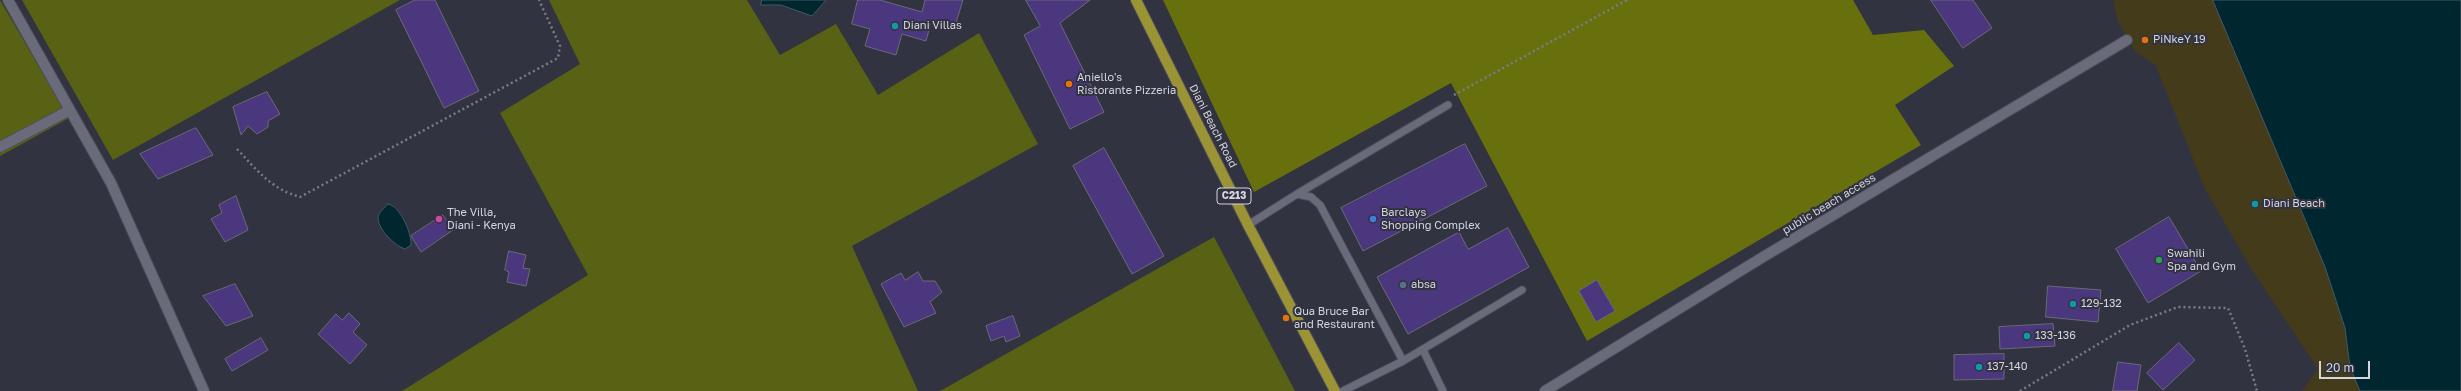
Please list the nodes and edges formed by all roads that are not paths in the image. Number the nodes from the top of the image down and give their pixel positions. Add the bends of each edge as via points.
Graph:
1 (8, 0) edge
2 (1136, 0) edge
3 (2127, 40) dead end
4 (1448, 105) dead end
5 (70, 110) junction
6 (0, 147) edge
7 (1297, 194) junction
8 (1248, 225) junction
9 (1522, 290) dead end
10 (1423, 350) junction
11 (1403, 361) junction
12 (204, 391) edge
13 (1335, 391) edge
14 (1343, 391) edge
15 (1443, 391) edge
16 (1545, 391) edge

1 - 5 street
2 - 8 main road, Diani Beach Road / C213
3 - 16 street, public beach access via 1763,257
4 - 7 lane
5 - 6 street
5 - 12 street via 111,184
7 - 8 lane
7 - 11 lane via 1311,197 1320,205
8 - 13 main road, Diani Beach Road / C213
9 - 10 lane
10 - 11 lane
10 - 15 lane
11 - 14 lane

